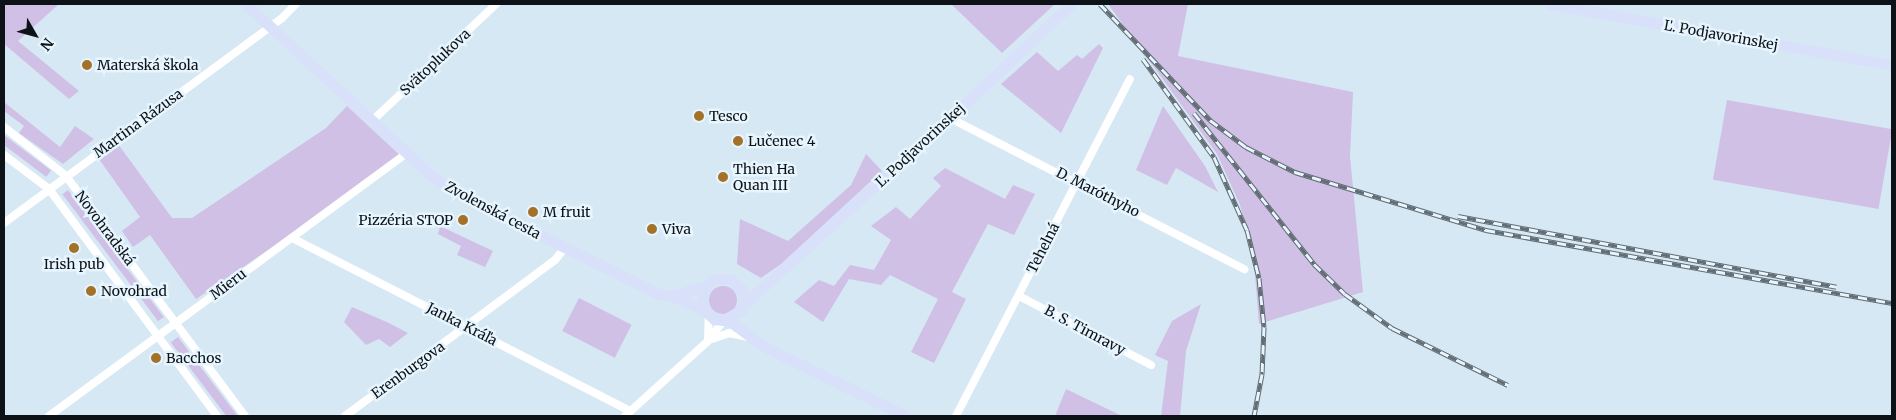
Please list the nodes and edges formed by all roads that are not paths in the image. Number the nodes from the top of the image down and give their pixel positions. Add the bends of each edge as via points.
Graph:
1 (246, 4) edge
2 (296, 4) edge
3 (496, 4) edge
4 (1071, 4) edge
5 (1550, 4) edge
6 (270, 27) junction
7 (1892, 65) edge
8 (1130, 79) dead end
9 (950, 118) junction
10 (373, 120) junction
11 (4, 127) edge
12 (407, 153) junction
13 (4, 154) edge
14 (66, 176) junction
15 (1077, 181) junction
16 (49, 190) junction
17 (4, 223) edge
18 (292, 238) junction
19 (564, 249) junction
20 (1244, 268) dead end
21 (767, 284) junction
22 (706, 285) junction
23 (739, 286) junction
24 (673, 296) junction
25 (1019, 296) junction
26 (742, 308) junction
27 (706, 313) junction
28 (726, 320) junction
29 (175, 323) junction
30 (467, 326) junction
31 (158, 336) junction
32 (750, 338) junction
33 (708, 341) junction
34 (1151, 365) dead end
35 (628, 413) edge
36 (49, 416) edge
37 (217, 416) edge
38 (245, 416) edge
39 (345, 416) edge
40 (906, 416) edge
41 (956, 416) edge

1 - 6 street, Zvolenská cesta
2 - 6 street, Martina Rázusa
3 - 10 street, Svätoplukova
4 - 9 street, Ľ. Podjavorinskej
5 - 7 street, Ľ. Podjavorinskej
6 - 10 street, Zvolenská cesta
6 - 14 street, Martina Rázusa
8 - 15 street, Tehelná
9 - 15 street, D. Maróthyho
9 - 21 street, Ľ. Podjavorinskej
10 - 12 street, Zvolenská cesta
11 - 14 street, Novohradská
12 - 18 street, Mieru
12 - 19 street, Zvolenská cesta via 452,190
13 - 16 street, Novohradská
14 - 16 street, Martina Rázusa
14 - 29 street, Novohradská
15 - 20 street, D. Maróthyho
15 - 25 street, Tehelná
16 - 17 street, Martina Rázusa
16 - 31 street, Novohradská
18 - 29 street, Mieru
18 - 30 street, Janka Kráľa
19 - 24 street, Zvolenská cesta via 659,294
19 - 30 street, Erenburgova via 555,260
21 - 23 street
21 - 26 street, Ľ. Podjavorinskej
22 - 23 street via 724,278
22 - 24 street
22 - 27 street via 701,297
23 - 26 street
24 - 27 street, Zvolenská cesta
25 - 34 street, B. S. Timravy
25 - 41 street, Tehelná
26 - 28 street
26 - 32 street
27 - 28 street, Zvolenská cesta
27 - 33 street
28 - 32 street, Zvolenská cesta
28 - 33 street
29 - 31 street, Mieru
29 - 38 street, Novohradská
30 - 35 street, Janka Kráľa
30 - 39 street, Erenburgova
31 - 36 street, Mieru
31 - 37 street, Novohradská
32 - 33 street via 729,333
32 - 40 street, Zvolenská cesta
33 - 35 street

